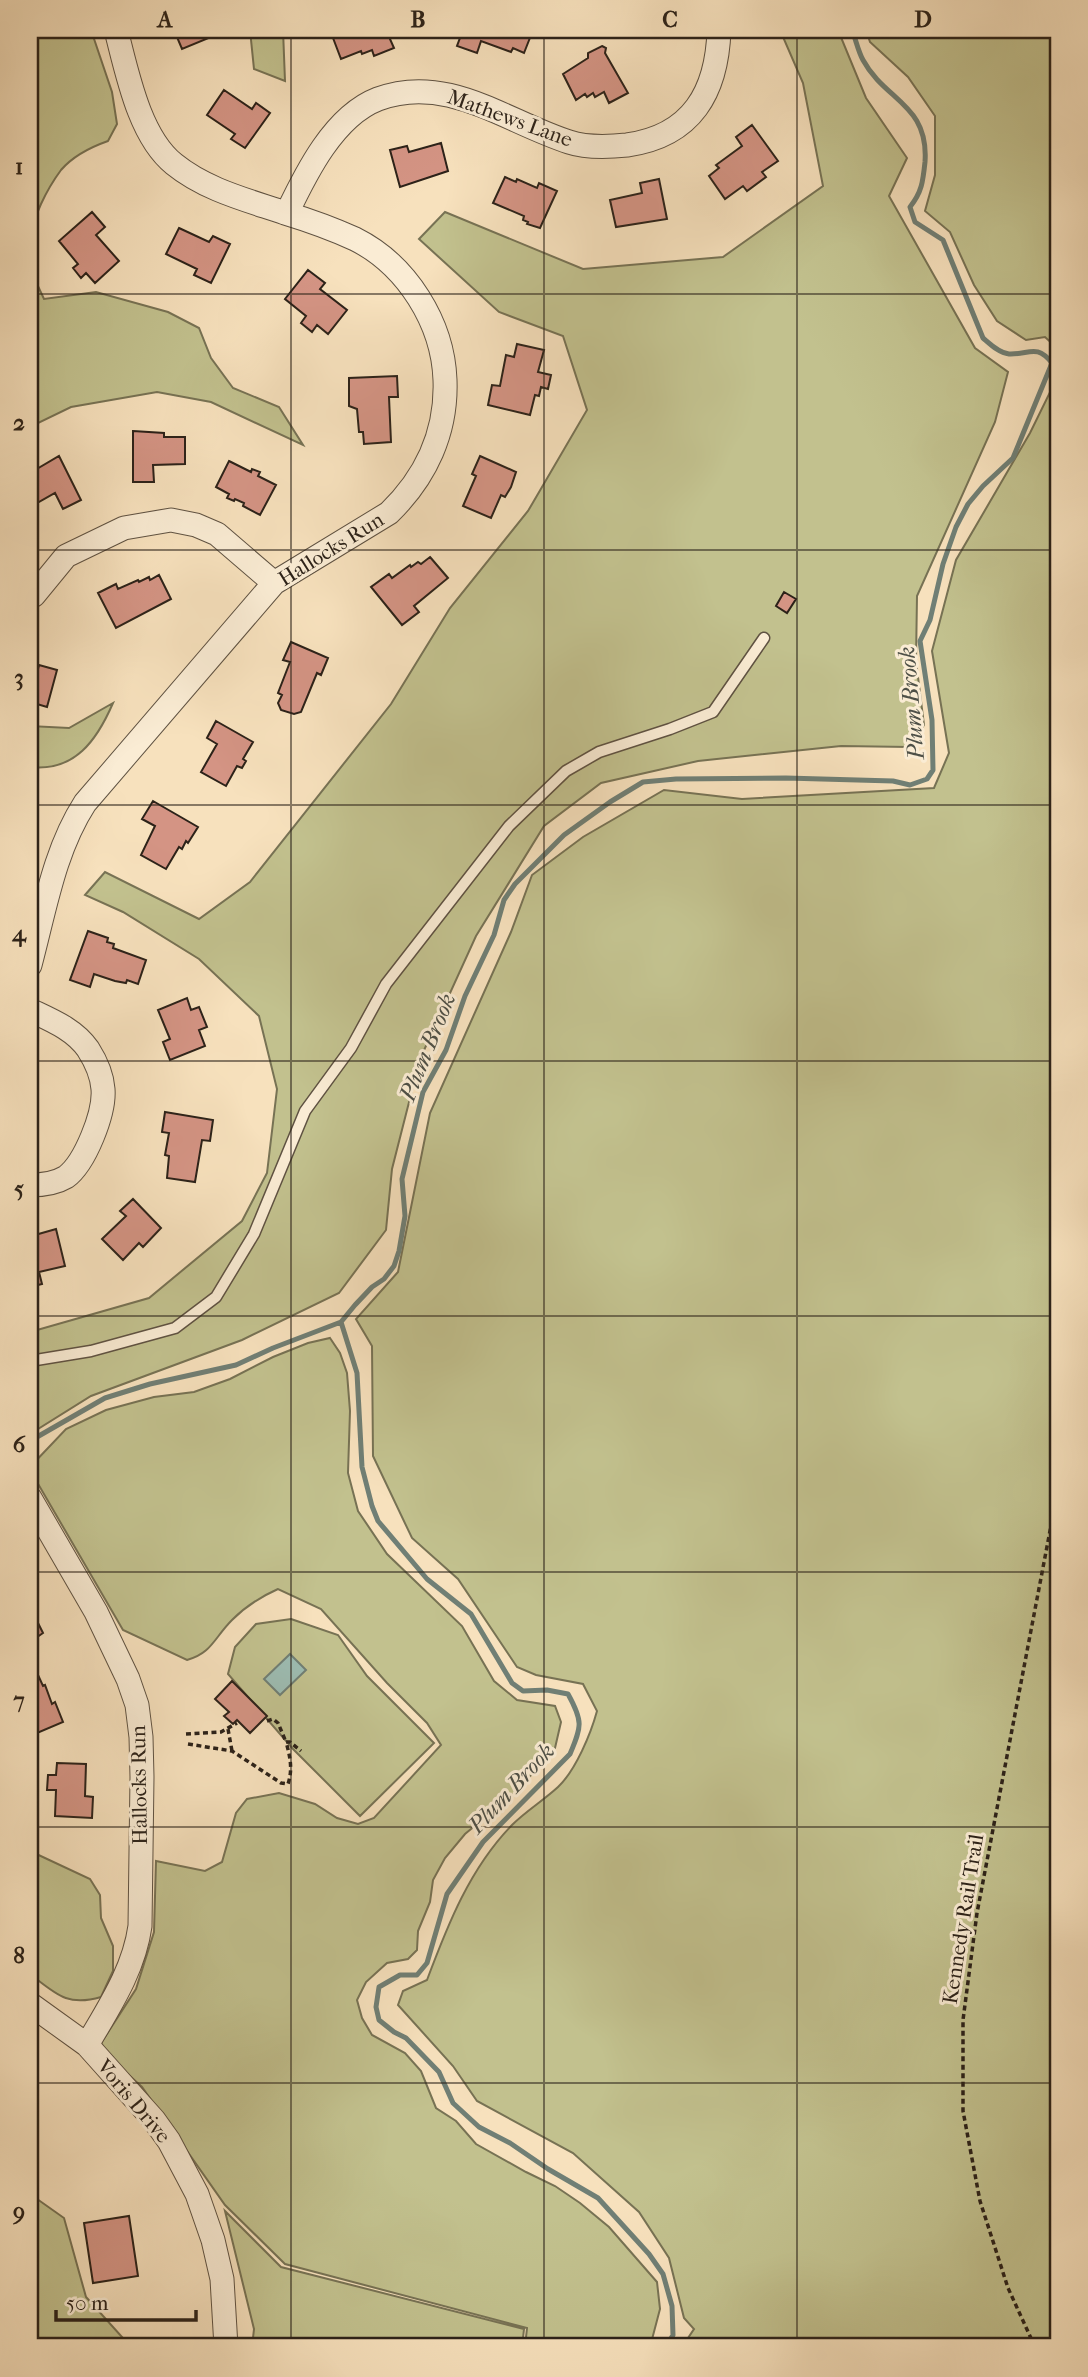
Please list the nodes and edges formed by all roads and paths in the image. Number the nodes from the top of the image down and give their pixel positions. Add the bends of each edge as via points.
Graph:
1 (116, 30) edge
2 (719, 30) edge
3 (287, 213) junction
4 (274, 583) junction
5 (34, 595) dead end
6 (764, 638) dead end
7 (30, 965) edge
8 (30, 1010) edge
9 (30, 1185) edge
10 (30, 1361) edge
11 (1058, 1489) edge
12 (30, 1498) edge
13 (267, 1721) dead end
14 (237, 1723) dead end
15 (228, 1730) junction
16 (186, 1734) dead end
17 (286, 1742) junction
18 (188, 1744) dead end
19 (232, 1751) junction
20 (301, 1751) dead end
21 (30, 2004) edge
22 (87, 2045) junction
23 (226, 2347) edge
24 (1035, 2347) edge

1 - 3 street, Hallocks Run via 128,78 159,151 192,177 240,200
2 - 3 street, Mathews Lane via 717,62 701,103 688,120 649,142 614,147 570,142 481,104 418,90 377,100 339,128 319,150
3 - 4 street, Hallocks Run via 354,239 396,270 436,330 446,390 442,427 430,460 403,499 390,513
4 - 5 street via 217,534 171,520 124,528 66,556
4 - 7 street, Hallocks Run via 85,803 56,861
6 - 10 lane via 713,712 599,752 566,771 509,826 386,984 351,1048 305,1111 254,1234 216,1297 176,1328 91,1351
8 - 9 street via 63,1026 86,1046 103,1089 92,1137 79,1166 64,1178
11 - 24 path, Kennedy Rail Trail via 977,1913 963,2020 963,2110 980,2202 1008,2288
12 - 22 street, Hallocks Run via 96,1612 128,1679 141,1737 138,1942 119,1990
13 - 17 path via 278,1723
14 - 15 path
15 - 16 path
15 - 19 path
17 - 19 path via 291,1763 288,1784 272,1779
17 - 20 path
18 - 19 path
21 - 22 street, Voris Drive
22 - 23 street, Voris Drive via 154,2120 197,2194 222,2279

